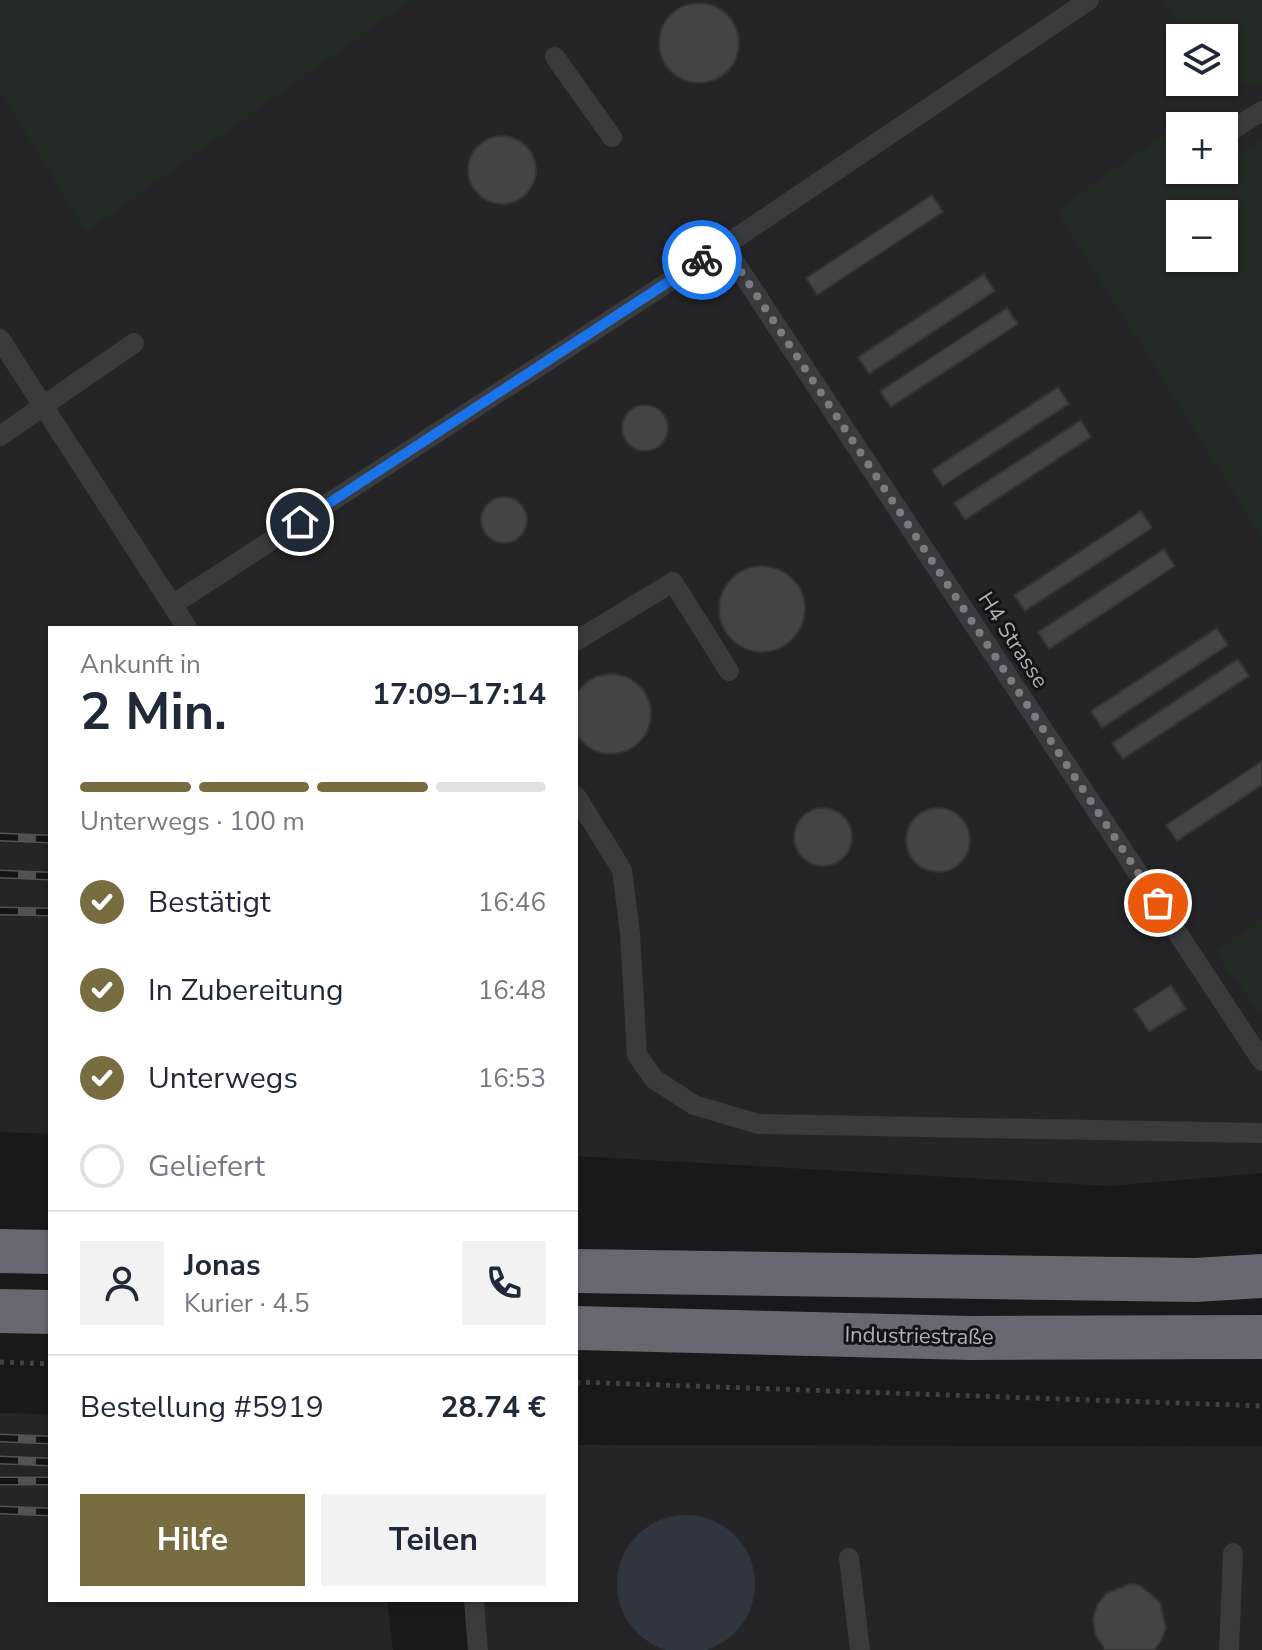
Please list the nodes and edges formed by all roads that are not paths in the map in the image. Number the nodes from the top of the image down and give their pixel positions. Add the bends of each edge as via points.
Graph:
1 (1089, 0) edge
2 (555, 57) dead end
3 (1262, 111) edge
4 (1238, 126) edge
5 (612, 137) dead end
6 (724, 246) junction
7 (0, 339) edge
8 (134, 343) dead end
9 (44, 407) junction
10 (0, 436) edge
11 (172, 605) junction
12 (186, 626) edge
13 (578, 640) edge
14 (729, 671) dead end
15 (578, 799) edge
16 (1262, 1061) edge
17 (1262, 1133) edge
18 (0, 1251) edge
19 (48, 1252) edge
20 (578, 1271) edge
21 (1262, 1276) edge
22 (0, 1311) edge
23 (48, 1312) edge
24 (578, 1328) edge
25 (1262, 1337) edge
26 (1233, 1553) dead end
27 (849, 1558) dead end
28 (474, 1602) edge
29 (478, 1650) edge
30 (860, 1650) edge
31 (1229, 1650) edge

1 - 6 lane
2 - 5 lane
3 - 4 lane
6 - 11 lane
6 - 16 lane, H4 Strasse
7 - 9 lane
8 - 9 lane
9 - 10 lane
9 - 11 lane
11 - 12 lane
13 - 14 lane via 673,582
15 - 17 lane via 622,870 637,1055 654,1079 694,1105 758,1124
18 - 19 highway
20 - 21 highway via 1195,1280
22 - 23 highway
24 - 25 highway, Industriestraße via 985,1338
26 - 31 lane
27 - 30 lane
28 - 29 lane

